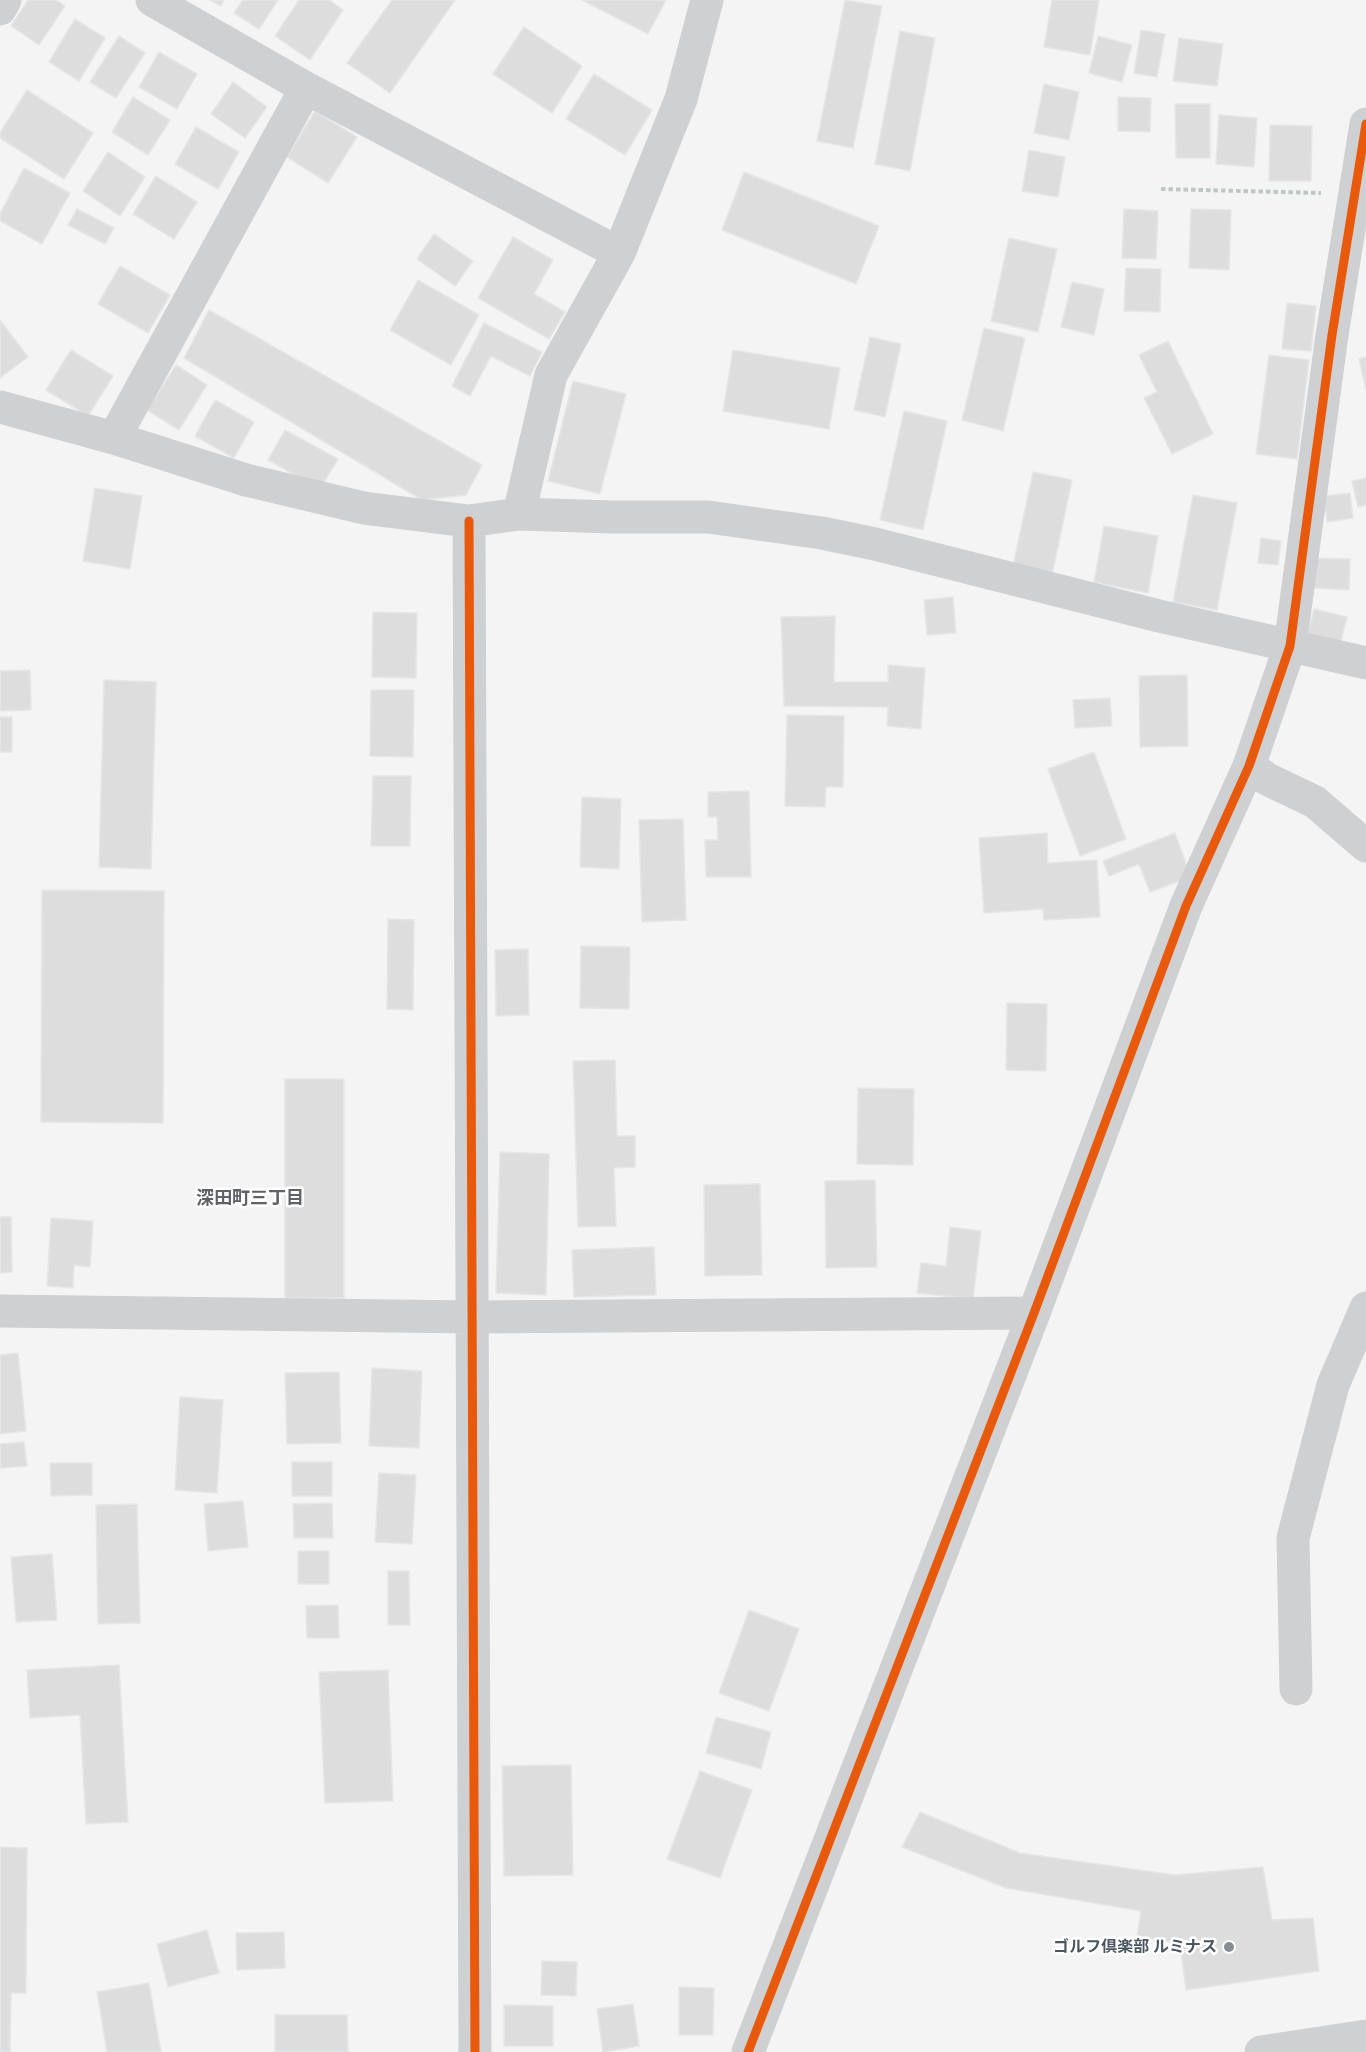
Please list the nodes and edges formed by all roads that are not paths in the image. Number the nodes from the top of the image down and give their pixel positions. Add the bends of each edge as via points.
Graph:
1 (5, 0) edge
2 (152, 0) edge
3 (707, 0) edge
4 (0, 9) edge
5 (306, 88) junction
6 (1366, 124) edge
7 (619, 253) junction
8 (0, 407) edge
9 (114, 438) junction
10 (519, 514) junction
11 (469, 521) junction
12 (1290, 646) junction
13 (1366, 663) edge
14 (1249, 766) junction
15 (1366, 846) edge
16 (1366, 1308) edge
17 (0, 1311) edge
18 (1034, 1313) junction
19 (473, 1317) junction
20 (1296, 1689) dead end
21 (1366, 2036) edge
22 (475, 2052) edge
23 (748, 2052) edge
24 (1261, 2052) edge

1 - 4 street
2 - 5 street
3 - 7 street via 681,99
5 - 7 street
5 - 9 street
6 - 12 street via 1332,335
7 - 10 street via 551,375
8 - 9 street
9 - 11 street via 246,480 364,508
10 - 11 street
10 - 12 street via 708,517 822,533
11 - 19 street
12 - 13 street
12 - 14 street
14 - 15 street via 1315,802
14 - 18 street via 1186,906
16 - 20 street via 1333,1385 1293,1538
17 - 19 street
18 - 19 street
18 - 23 street
19 - 22 street
21 - 24 street

